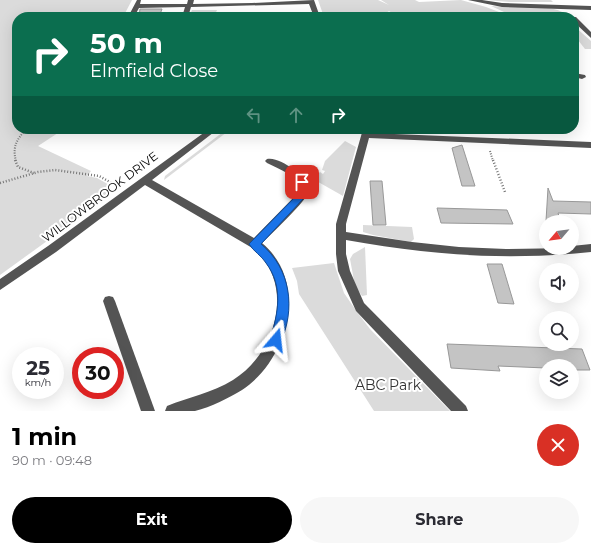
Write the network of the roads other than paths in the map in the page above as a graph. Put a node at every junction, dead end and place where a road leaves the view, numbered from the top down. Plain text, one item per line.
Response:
1 (140, 0) edge
2 (471, 0) edge
3 (556, 0) edge
4 (312, 1) edge
5 (190, 3) edge
6 (136, 6) junction
7 (564, 8) junction
8 (591, 8) edge
9 (133, 12) edge
10 (315, 12) edge
11 (567, 12) edge
12 (579, 25) edge
13 (591, 36) edge
14 (207, 134) edge
15 (366, 134) edge
16 (393, 134) edge
17 (591, 145) edge
18 (270, 161) dead end
19 (145, 180) junction
20 (341, 235) junction
21 (254, 244) junction
22 (591, 248) edge
23 (0, 285) edge
24 (109, 301) dead end
25 (148, 411) edge
26 (172, 411) edge
27 (461, 411) edge

1 - 6 street
2 - 7 street
3 - 7 street
4 - 5 street
4 - 10 street
5 - 6 street
6 - 9 street
7 - 8 street
7 - 11 street
12 - 13 street
14 - 19 street, WILLOWBROOK DRIVE
15 - 20 street
16 - 17 street
18 - 21 street
19 - 21 street
19 - 23 street, WILLOWBROOK DRIVE
20 - 22 street
20 - 27 street
21 - 26 street
24 - 25 street

